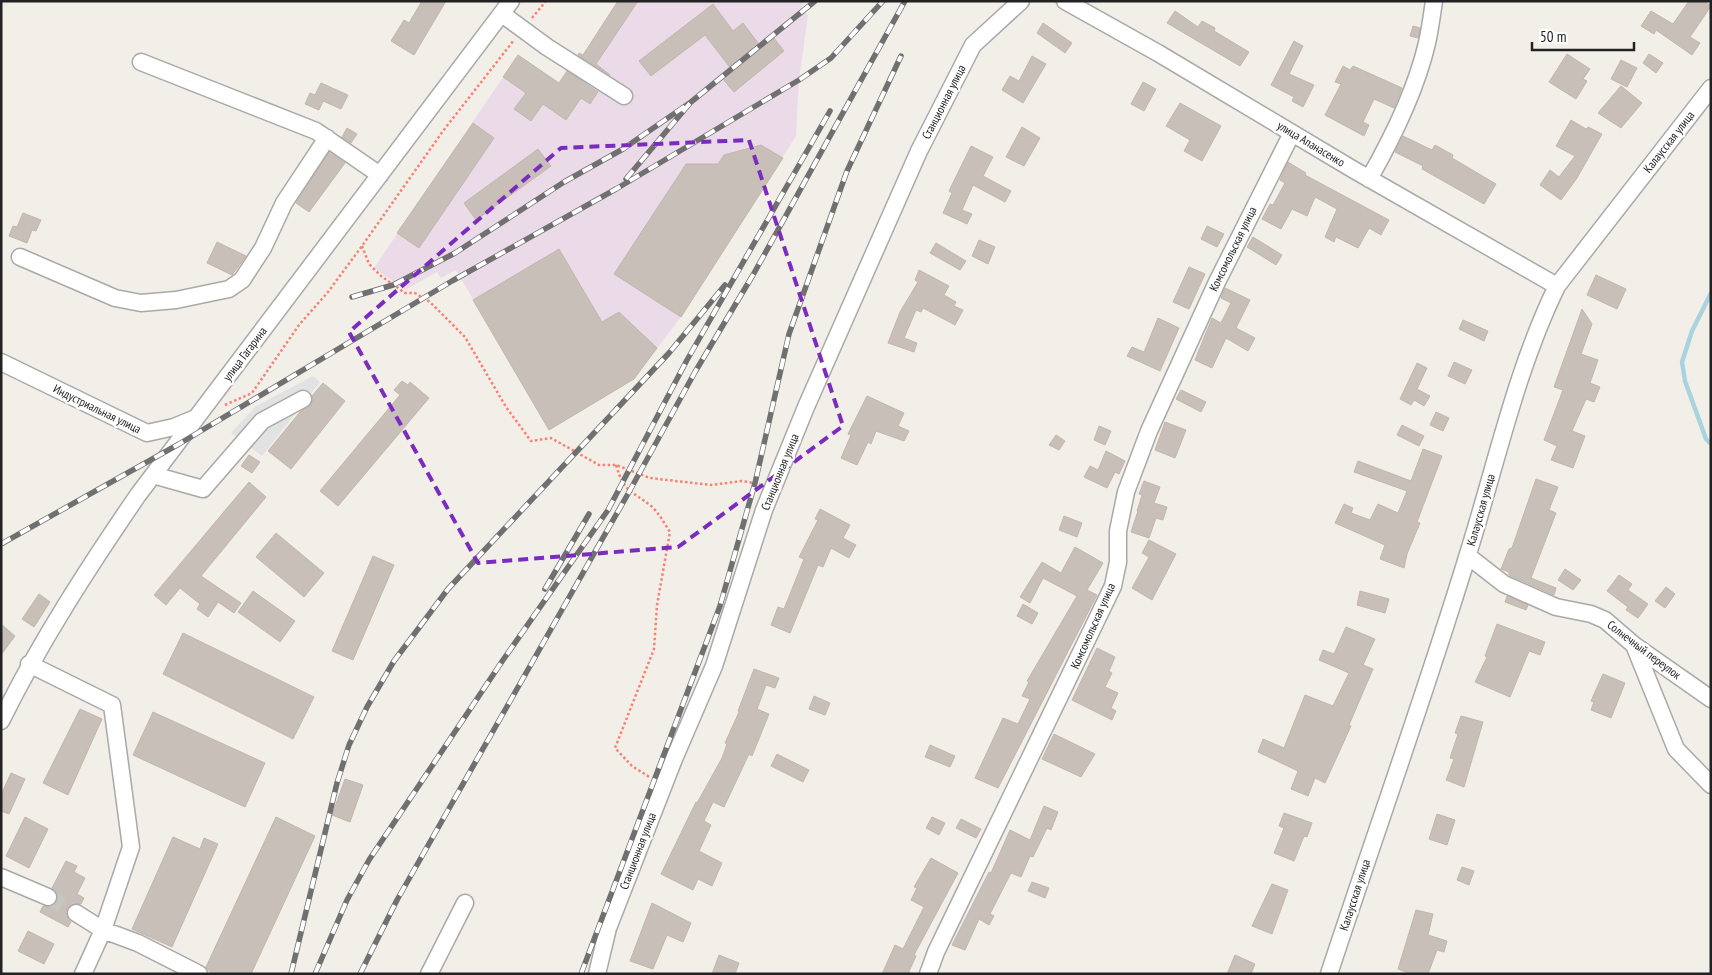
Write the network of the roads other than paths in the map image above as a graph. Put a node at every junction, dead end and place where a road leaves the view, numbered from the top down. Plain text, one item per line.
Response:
1 (1021, 1) edge
2 (1065, 1) edge
3 (1434, 1) edge
4 (506, 7) edge
5 (141, 62) dead end
6 (1711, 88) edge
7 (624, 96) dead end
8 (1292, 133) junction
9 (327, 138) junction
10 (380, 175) junction
11 (1369, 179) junction
12 (20, 256) dead end
13 (1557, 286) junction
14 (1, 362) edge
15 (303, 399) dead end
16 (196, 418) junction
17 (153, 475) junction
18 (1468, 556) junction
19 (1634, 645) junction
20 (29, 664) junction
21 (1711, 699) edge
22 (1, 721) edge
23 (1711, 784) edge
24 (1, 877) edge
25 (48, 897) tunnel mouth
26 (465, 903) dead end
27 (76, 913) tunnel mouth
28 (103, 930) junction
29 (603, 972) edge
30 (83, 974) edge
31 (199, 974) edge
32 (429, 974) edge
33 (928, 974) edge
34 (1329, 974) edge

1 - 29 street, Станционная улица
2 - 8 street, улица Апанасенко
3 - 11 street
4 - 7 street
4 - 10 street, улица Гагарина
5 - 9 street
6 - 13 street, Калаусская улица
8 - 11 street, улица Апанасенко
8 - 33 street, Комсомольская улица
9 - 10 street
9 - 12 street
10 - 16 street, улица Гагарина
11 - 13 street, улица Апанасенко
13 - 18 street, Калаусская улица
14 - 16 street, Индустриальная улица
15 - 17 street
16 - 17 street, улица Гагарина
17 - 20 street, улица Гагарина
18 - 19 street, Солнечный переулок
18 - 34 street, Калаусская улица
19 - 21 street, Солнечный переулок
19 - 23 street
20 - 22 street, улица Гагарина
20 - 28 street
24 - 25 street
26 - 32 street
27 - 28 street
28 - 30 street
28 - 31 street

